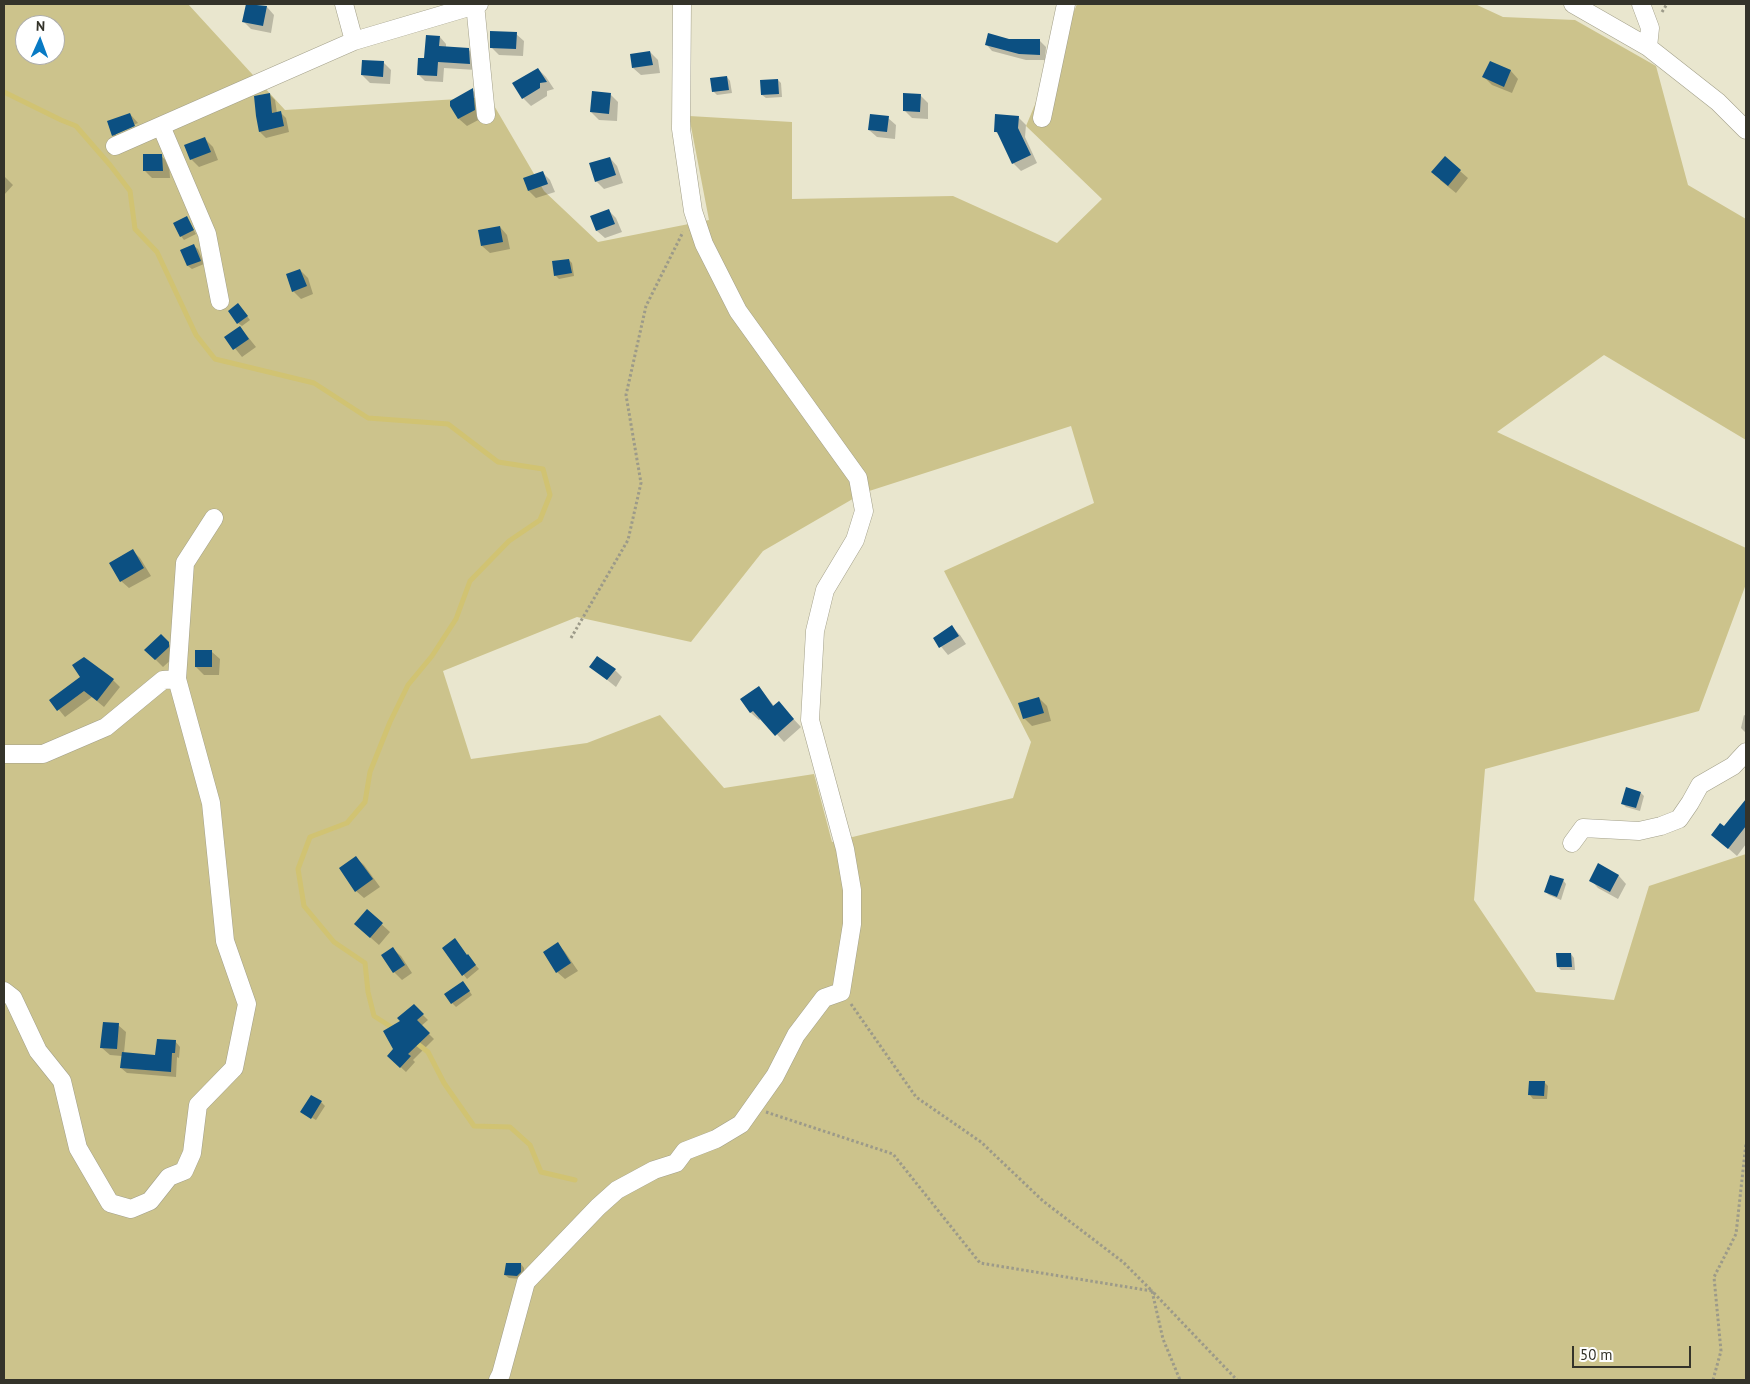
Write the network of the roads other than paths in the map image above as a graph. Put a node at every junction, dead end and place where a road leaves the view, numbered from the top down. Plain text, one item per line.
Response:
1 (344, 4) edge
2 (476, 4) edge
3 (682, 4) edge
4 (1066, 4) edge
5 (1573, 4) edge
6 (1641, 4) edge
7 (354, 41) junction
8 (1648, 47) junction
9 (486, 115) dead end
10 (1042, 118) dead end
11 (160, 126) junction
12 (1746, 130) edge
13 (115, 146) dead end
14 (220, 301) dead end
15 (214, 518) dead end
16 (177, 679) junction
17 (1746, 752) edge
18 (4, 754) edge
19 (1572, 843) dead end
20 (4, 991) edge
21 (498, 1380) edge

1 - 7 street
2 - 7 street
2 - 9 street
3 - 21 street
4 - 10 street
5 - 8 street
6 - 8 street
7 - 11 street
8 - 12 street
11 - 13 street
11 - 14 street
15 - 16 street
16 - 18 street
16 - 20 street
17 - 19 street

